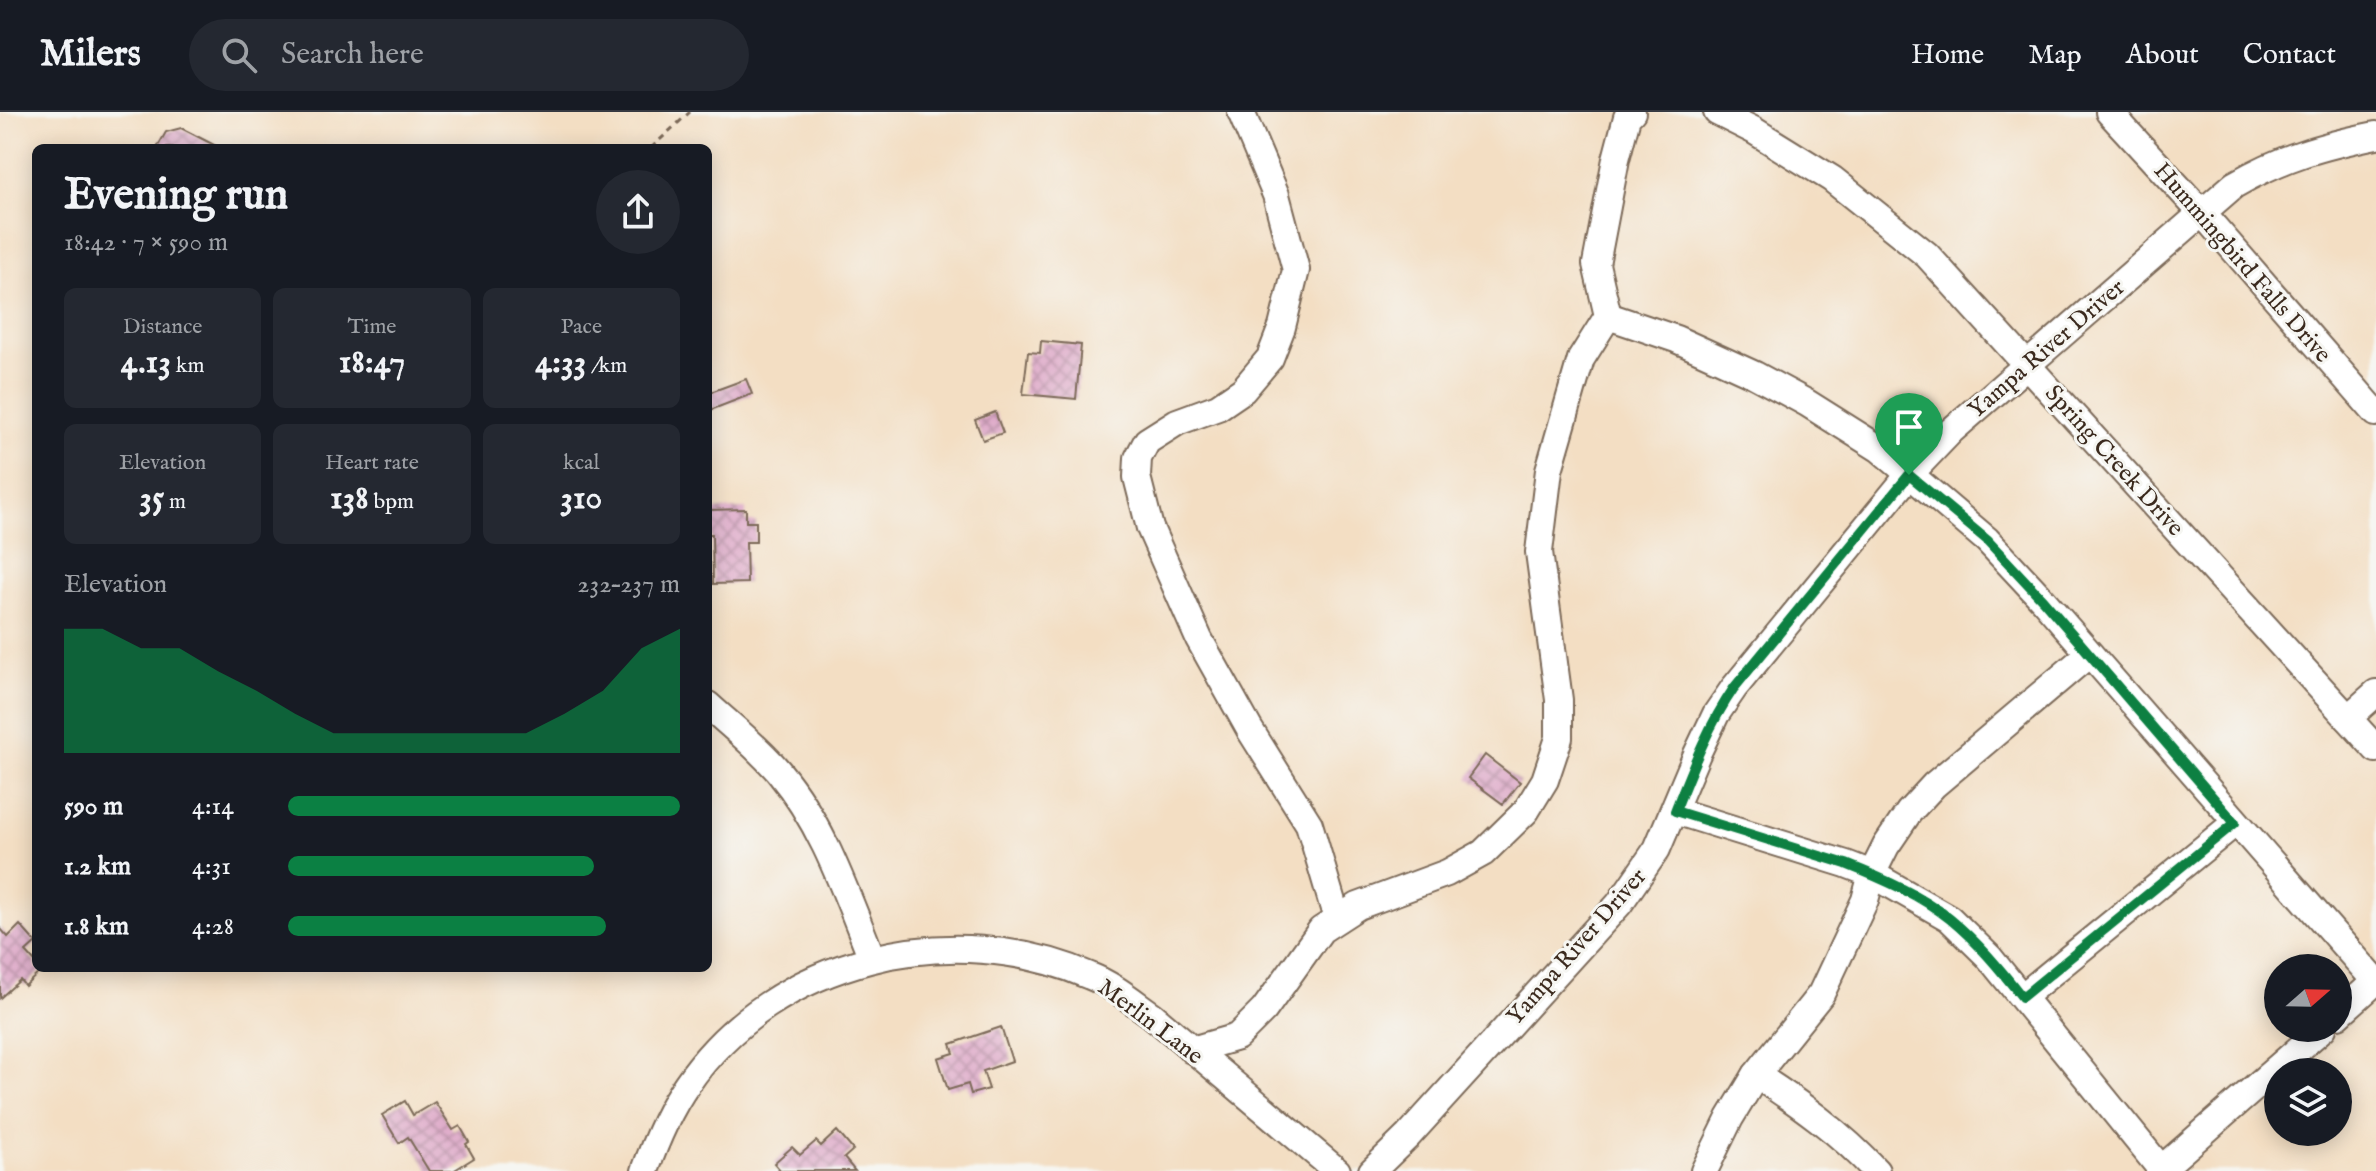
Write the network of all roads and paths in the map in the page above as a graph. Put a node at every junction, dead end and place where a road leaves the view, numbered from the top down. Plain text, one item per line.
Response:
1 (690, 112) edge
2 (1241, 112) edge
3 (1632, 112) edge
4 (1717, 112) edge
5 (2109, 112) edge
6 (2376, 135) edge
7 (655, 144) edge
8 (2202, 213) junction
9 (1608, 316) junction
10 (2028, 363) junction
11 (2376, 413) edge
12 (1909, 475) junction
13 (2089, 654) junction
14 (2376, 693) edge
15 (712, 709) edge
16 (2348, 718) junction
17 (2376, 749) edge
18 (1675, 811) junction
19 (2235, 823) junction
20 (1872, 874) junction
21 (1337, 919) junction
22 (872, 958) junction
23 (2376, 982) edge
24 (2022, 997) junction
25 (2352, 1003) edge
26 (2307, 1042) edge
27 (1192, 1050) junction
28 (1756, 1075) junction
29 (2160, 1170) edge
30 (645, 1171) edge
31 (1337, 1171) edge
32 (1372, 1171) edge
33 (1704, 1171) edge
34 (1876, 1171) edge

1 - 7 path
2 - 21 street
3 - 9 street
4 - 10 street, Spring Creek Drive
5 - 8 street, Hummingbird Falls Drive
6 - 8 street, Yampa River Driver
8 - 10 street, Yampa River Driver
8 - 11 street, Hummingbird Falls Drive
9 - 12 street
9 - 21 street
10 - 12 street, Yampa River Driver
10 - 16 street, Spring Creek Drive
12 - 13 street
12 - 18 street, Yampa River Driver
13 - 19 street
13 - 20 street
14 - 16 street
15 - 22 street
16 - 17 street, Spring Creek Drive
18 - 20 street
18 - 32 street, Yampa River Driver
19 - 23 street
19 - 24 street
20 - 24 street
20 - 28 street
21 - 27 street
22 - 27 street, Merlin Lane
22 - 30 street, Merlin Lane
23 - 25 street
24 - 29 street
26 - 29 street
27 - 31 street, Merlin Lane
28 - 33 street
28 - 34 street

